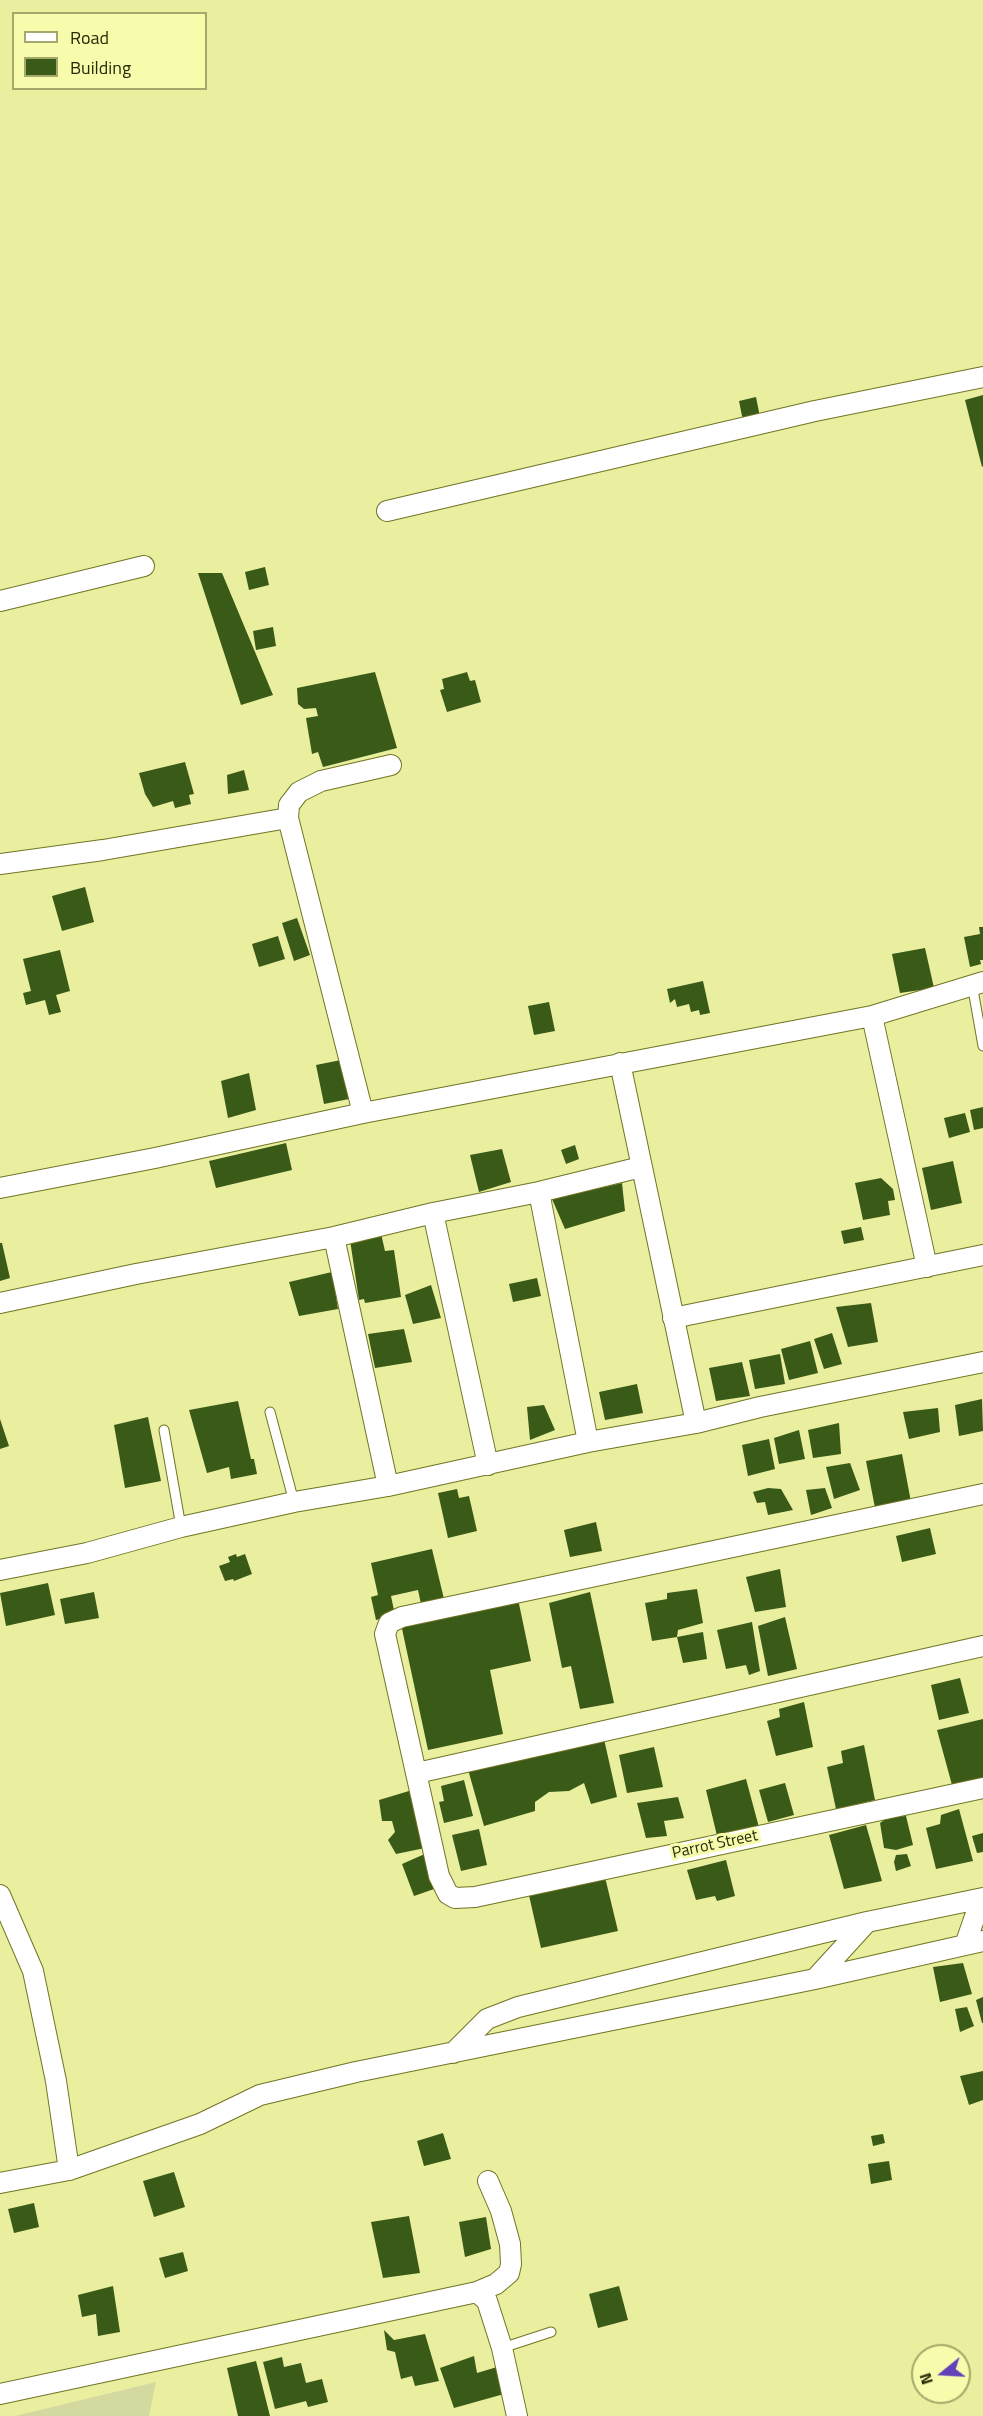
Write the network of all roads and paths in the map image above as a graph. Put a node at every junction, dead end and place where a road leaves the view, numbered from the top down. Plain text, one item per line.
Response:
1 (983, 377) edge
2 (387, 511) dead end
3 (144, 566) dead end
4 (0, 601) edge
5 (391, 765) dead end
6 (288, 818) junction
7 (0, 864) edge
8 (978, 983) edge
9 (872, 1016) junction
10 (983, 1046) edge
11 (620, 1063) junction
12 (363, 1113) junction
13 (641, 1167) junction
14 (0, 1188) edge
15 (539, 1192) junction
16 (433, 1213) junction
17 (334, 1238) junction
18 (983, 1255) edge
19 (927, 1267) junction
20 (0, 1303) edge
21 (673, 1318) junction
22 (983, 1362) edge
23 (270, 1412) dead end
24 (696, 1423) junction
25 (164, 1430) dead end
26 (588, 1442) junction
27 (488, 1465) junction
28 (388, 1486) junction
29 (983, 1494) edge
30 (294, 1502) junction
31 (181, 1527) junction
32 (0, 1570) edge
33 (983, 1646) edge
34 (417, 1773) junction
35 (983, 1788) edge
36 (0, 1895) edge
37 (982, 1898) edge
38 (867, 1922) junction
39 (974, 1943) edge
40 (815, 1979) junction
41 (482, 2025) junction
42 (509, 2042) junction
43 (453, 2053) junction
44 (69, 2170) junction
45 (488, 2181) dead end
46 (0, 2183) edge
47 (477, 2292) junction
48 (550, 2332) dead end
49 (502, 2348) junction
50 (0, 2394) edge
51 (517, 2416) edge

1 - 2 street
3 - 4 street
5 - 6 street
6 - 7 street
6 - 12 street
8 - 9 street
8 - 10 lane
9 - 11 street
9 - 19 street
11 - 12 street
11 - 13 street
12 - 14 street
13 - 15 street
13 - 21 street
15 - 16 street
15 - 26 street
16 - 17 street
16 - 27 street
17 - 20 street
17 - 28 street
18 - 19 street
19 - 21 street
21 - 24 street
22 - 24 street
23 - 30 lane
24 - 26 street
25 - 31 lane
26 - 27 street
27 - 28 street
28 - 30 street
29 - 34 street
30 - 31 street
31 - 32 street
33 - 34 street
34 - 35 street, Parrot Street
36 - 44 street
37 - 38 street
37 - 39 street
38 - 40 street
38 - 41 street
39 - 40 street
40 - 42 street
41 - 42 street
41 - 43 street
42 - 43 street
43 - 44 street
44 - 46 street
45 - 47 street
47 - 49 street
47 - 50 street
48 - 49 lane
49 - 51 street

